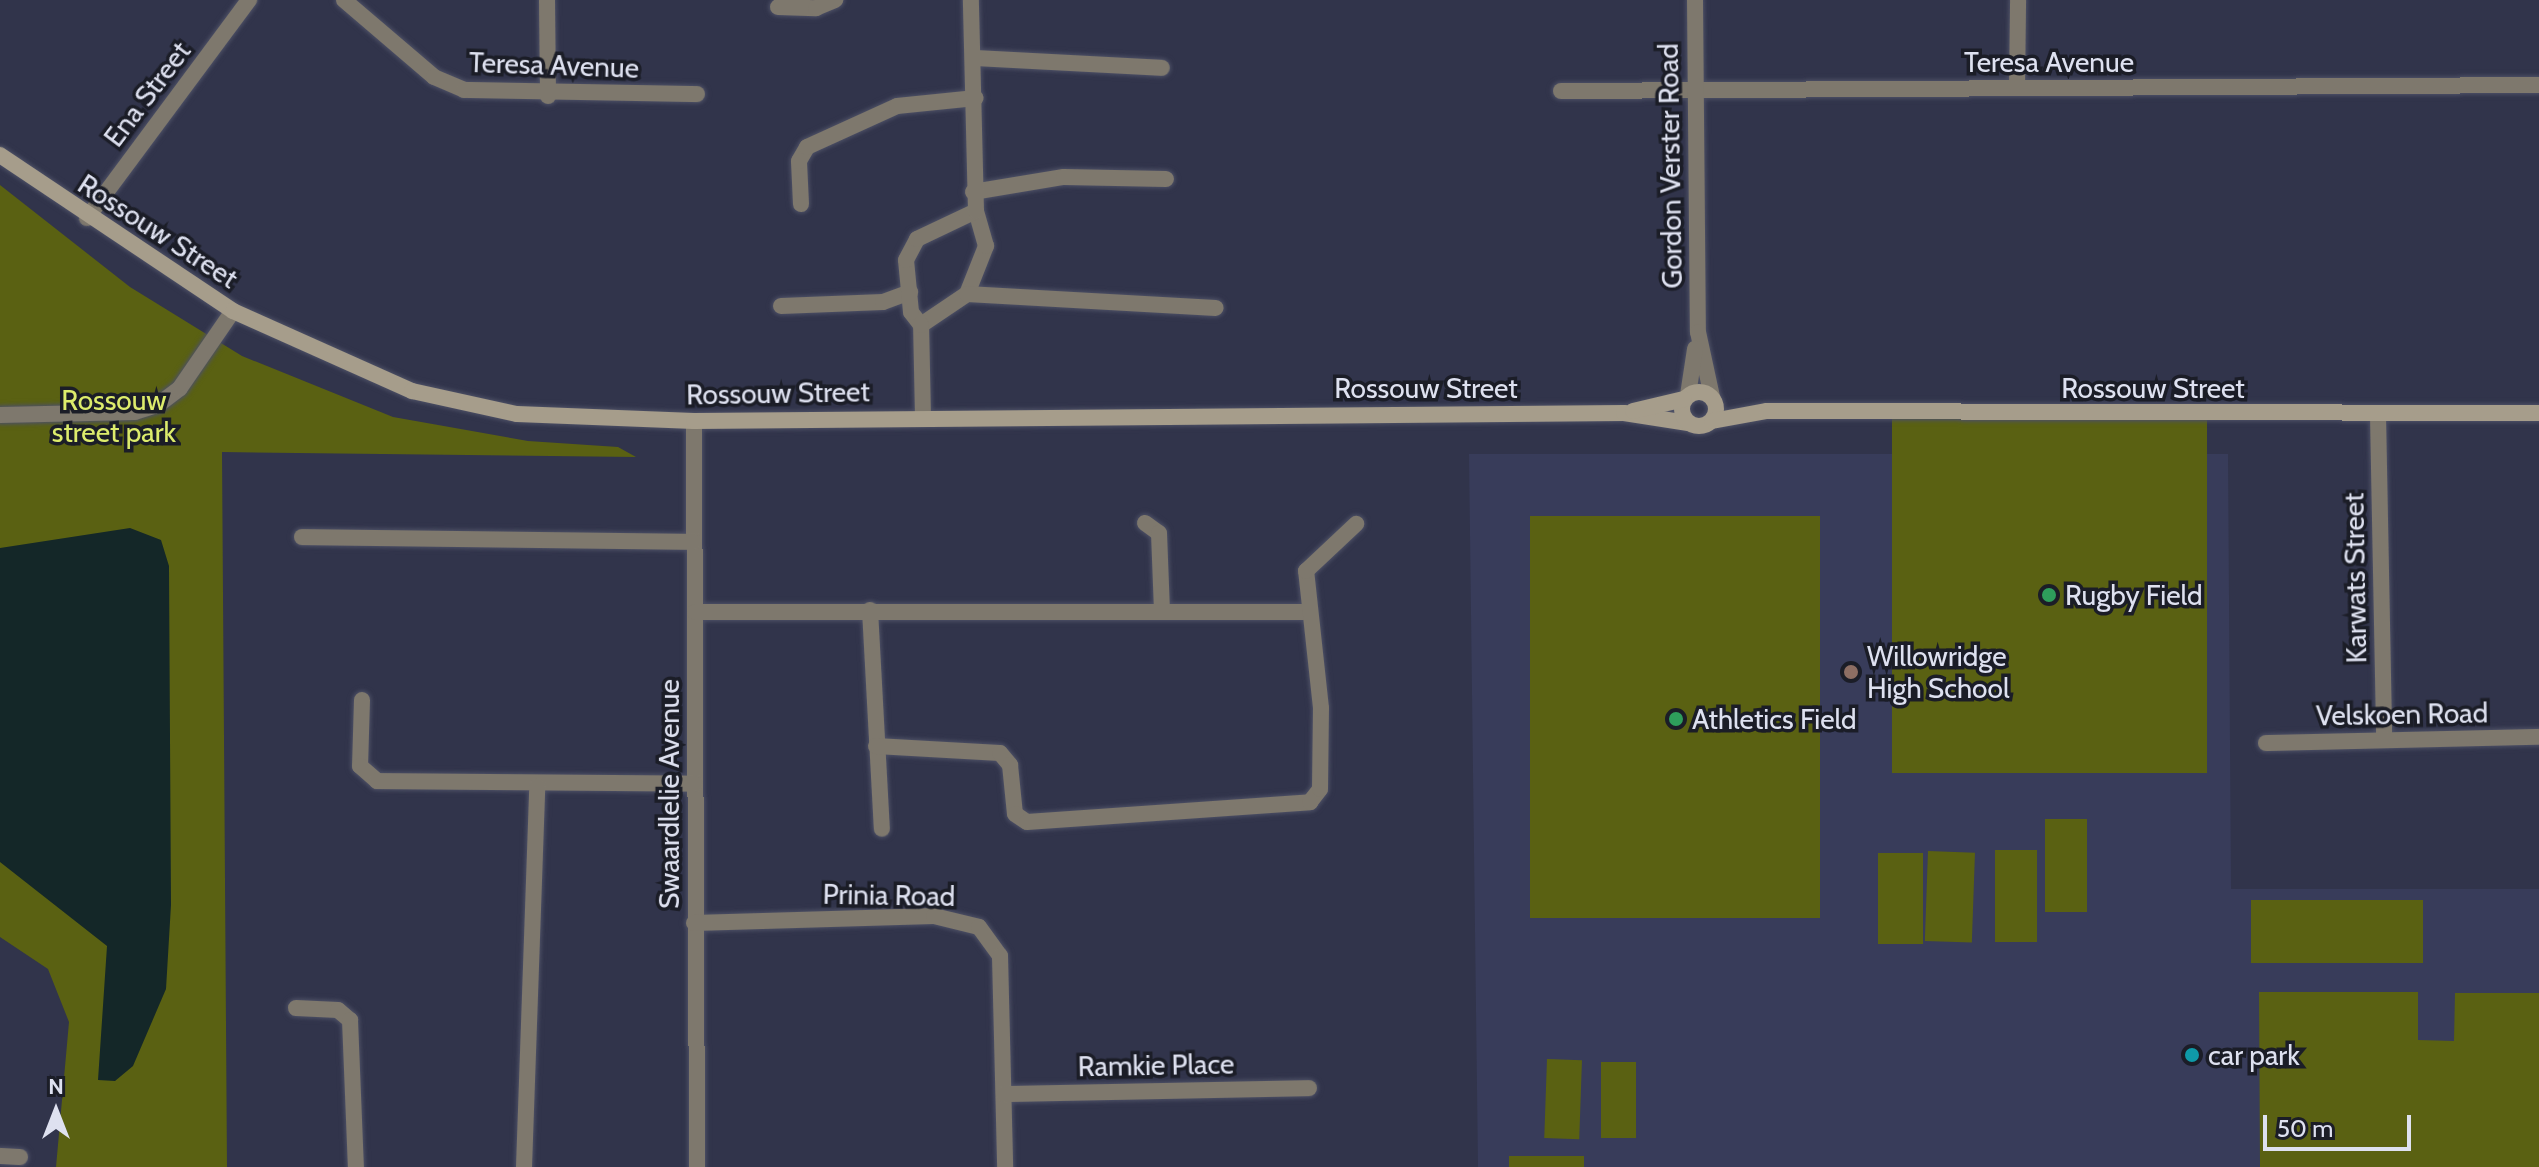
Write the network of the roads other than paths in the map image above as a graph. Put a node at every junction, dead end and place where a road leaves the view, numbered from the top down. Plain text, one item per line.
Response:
1 (249, 0) edge
2 (344, 0) edge
3 (547, 0) edge
4 (835, 0) edge
5 (971, 0) edge
6 (1695, 0) edge
7 (2018, 0) edge
8 (778, 7) dead end
9 (974, 58) junction
10 (1162, 68) dead end
11 (2539, 85) edge
12 (2017, 88) junction
13 (1561, 91) dead end
14 (697, 94) dead end
15 (1694, 95) junction
16 (548, 96) junction
17 (976, 98) junction
18 (0, 155) edge
19 (1166, 179) dead end
20 (973, 192) junction
21 (801, 204) dead end
22 (976, 211) junction
23 (87, 218) junction
24 (910, 292) junction
25 (967, 294) junction
26 (781, 306) dead end
27 (1216, 308) dead end
28 (233, 311) junction
29 (921, 325) junction
30 (1698, 332) junction
31 (1686, 397) junction
32 (1713, 399) junction
33 (1767, 411) junction
34 (1624, 413) junction
35 (2539, 413) edge
36 (0, 415) edge
37 (2378, 415) junction
38 (923, 417) junction
39 (694, 421) junction
40 (1712, 421) junction
41 (1688, 423) junction
42 (1145, 523) dead end
43 (1356, 524) dead end
44 (302, 537) dead end
45 (694, 542) junction
46 (870, 610) junction
47 (1162, 610) junction
48 (695, 612) junction
49 (1305, 612) junction
50 (362, 700) dead end
51 (2539, 737) edge
52 (2384, 740) junction
53 (2266, 743) dead end
54 (876, 746) junction
55 (695, 784) junction
56 (537, 786) junction
57 (882, 829) dead end
58 (694, 923) junction
59 (296, 1008) dead end
60 (1309, 1088) dead end
61 (1004, 1094) junction
62 (0, 1156) edge
63 (20, 1157) dead end
64 (356, 1167) edge
65 (524, 1167) edge
66 (697, 1167) edge
67 (1005, 1167) edge

1 - 23 street, Ena Street
2 - 16 street, Teresa Avenue
3 - 16 street
4 - 8 street
5 - 9 street
6 - 15 street, Gordon Verster Road
7 - 12 street
9 - 10 street
9 - 17 street
11 - 12 street, Teresa Avenue
12 - 15 street, Teresa Avenue
13 - 15 street, Teresa Avenue
14 - 16 street, Teresa Avenue
15 - 30 street, Gordon Verster Road
17 - 20 street
17 - 21 street
18 - 23 main road, Rossouw Street
19 - 20 street
20 - 22 street
22 - 24 street
22 - 25 street
23 - 28 main road, Rossouw Street
24 - 26 street
24 - 29 street
25 - 27 street
25 - 29 street
28 - 36 street
28 - 39 main road, Rossouw Street
29 - 38 street
30 - 31 street, Gordon Verster Road
30 - 32 street, Gordon Verster Road
31 - 32 main road, Rossouw Street
31 - 34 main road, Rossouw Street
31 - 41 main road
32 - 33 main road, Rossouw Street
32 - 40 main road
33 - 37 main road, Rossouw Street
33 - 40 main road, Rossouw Street
34 - 38 main road, Rossouw Street
34 - 41 main road, Rossouw Street
35 - 37 main road, Rossouw Street
37 - 52 street, Karwats Street
38 - 39 main road, Rossouw Street
39 - 45 street, Swaardlelie Avenue
40 - 41 main road, Rossouw Street
42 - 47 street
43 - 49 street
44 - 45 street
45 - 48 street, Swaardlelie Avenue
46 - 47 street
46 - 48 street
46 - 54 street
47 - 49 street
48 - 55 street, Swaardlelie Avenue
49 - 54 street
50 - 56 street
51 - 52 street, Velskoen Road
52 - 53 street, Velskoen Road
54 - 57 street
55 - 56 street
55 - 58 street, Swaardlelie Avenue
56 - 65 street
58 - 61 street, Prinia Road
58 - 66 street, Swaardlelie Avenue
59 - 64 street
60 - 61 street, Ramkie Place
61 - 67 street, Prinia Road
62 - 63 street

